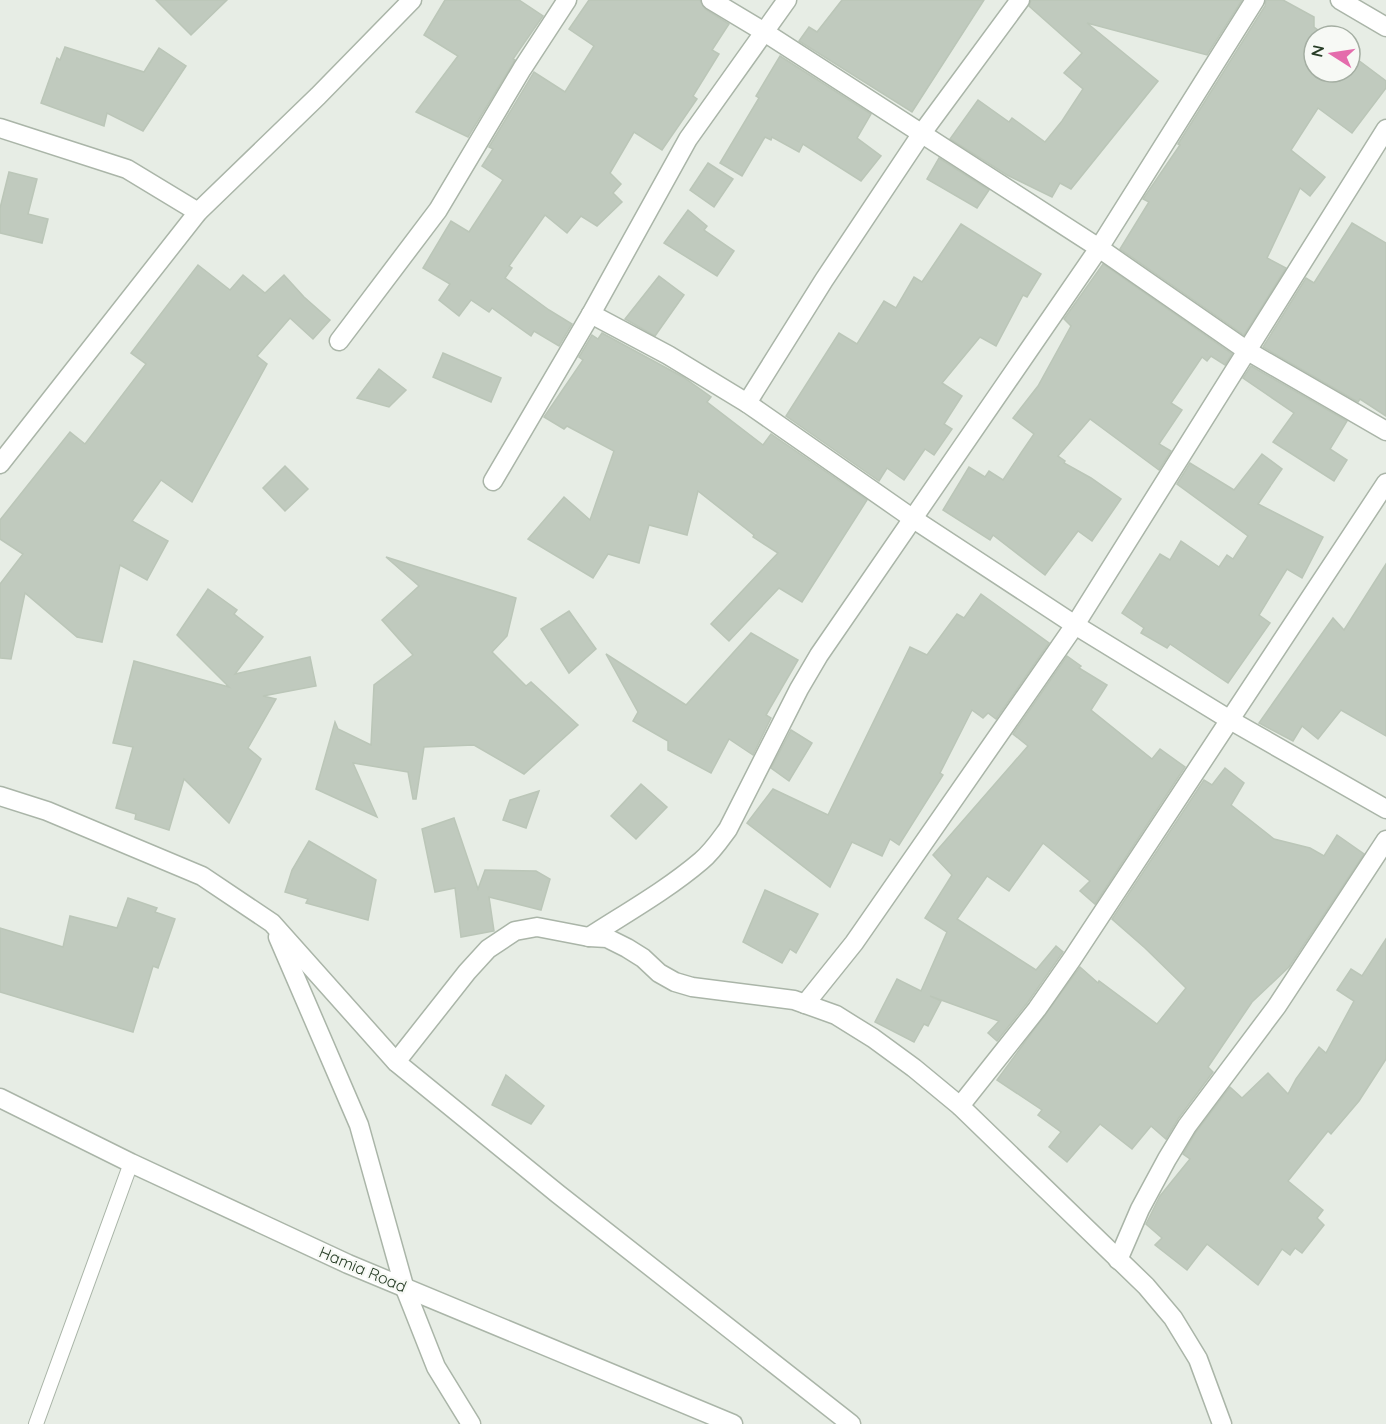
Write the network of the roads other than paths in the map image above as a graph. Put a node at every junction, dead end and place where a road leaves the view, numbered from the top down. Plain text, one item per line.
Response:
1 (412, 0) edge
2 (567, 0) edge
3 (711, 0) edge
4 (787, 0) edge
5 (1020, 0) edge
6 (1255, 0) edge
7 (1340, 0) edge
8 (1386, 27) edge
9 (765, 33) junction
10 (0, 128) edge
11 (1386, 129) edge
12 (922, 133) junction
13 (198, 212) junction
14 (1100, 248) junction
15 (591, 314) junction
16 (339, 341) dead end
17 (1246, 350) junction
18 (747, 403) junction
19 (1386, 430) edge
20 (0, 464) edge
21 (493, 481) dead end
22 (1386, 483) edge
23 (912, 518) junction
24 (1076, 625) junction
25 (1230, 720) junction
26 (0, 796) edge
27 (1386, 809) edge
28 (1386, 840) edge
29 (272, 923) junction
30 (589, 937) junction
31 (806, 1004) junction
32 (396, 1062) junction
33 (0, 1098) edge
34 (960, 1106) junction
35 (131, 1163) junction
36 (1118, 1260) junction
37 (404, 1286) junction
38 (36, 1424) edge
39 (471, 1424) edge
40 (733, 1424) edge
41 (851, 1424) edge
42 (1222, 1424) edge

1 - 13 street
2 - 16 street
3 - 9 street
4 - 9 street
5 - 12 street
6 - 14 street
7 - 8 street
9 - 12 street
9 - 15 street
10 - 13 street
11 - 17 street
12 - 14 street
12 - 18 street
13 - 20 street
14 - 17 street
14 - 23 street
15 - 18 street
15 - 21 street
17 - 19 street
17 - 24 street
18 - 23 street
22 - 25 street
23 - 24 street
23 - 30 street
24 - 25 street
24 - 31 street
25 - 27 street
25 - 34 street
26 - 29 street
28 - 36 street
29 - 32 street
29 - 37 street
30 - 31 street
30 - 32 street
31 - 34 street
32 - 41 street
33 - 35 street, Hamia Road
34 - 36 street
35 - 37 street, Hamia Road
35 - 38 lane
36 - 42 street
37 - 39 street
37 - 40 street, Hamia Road

